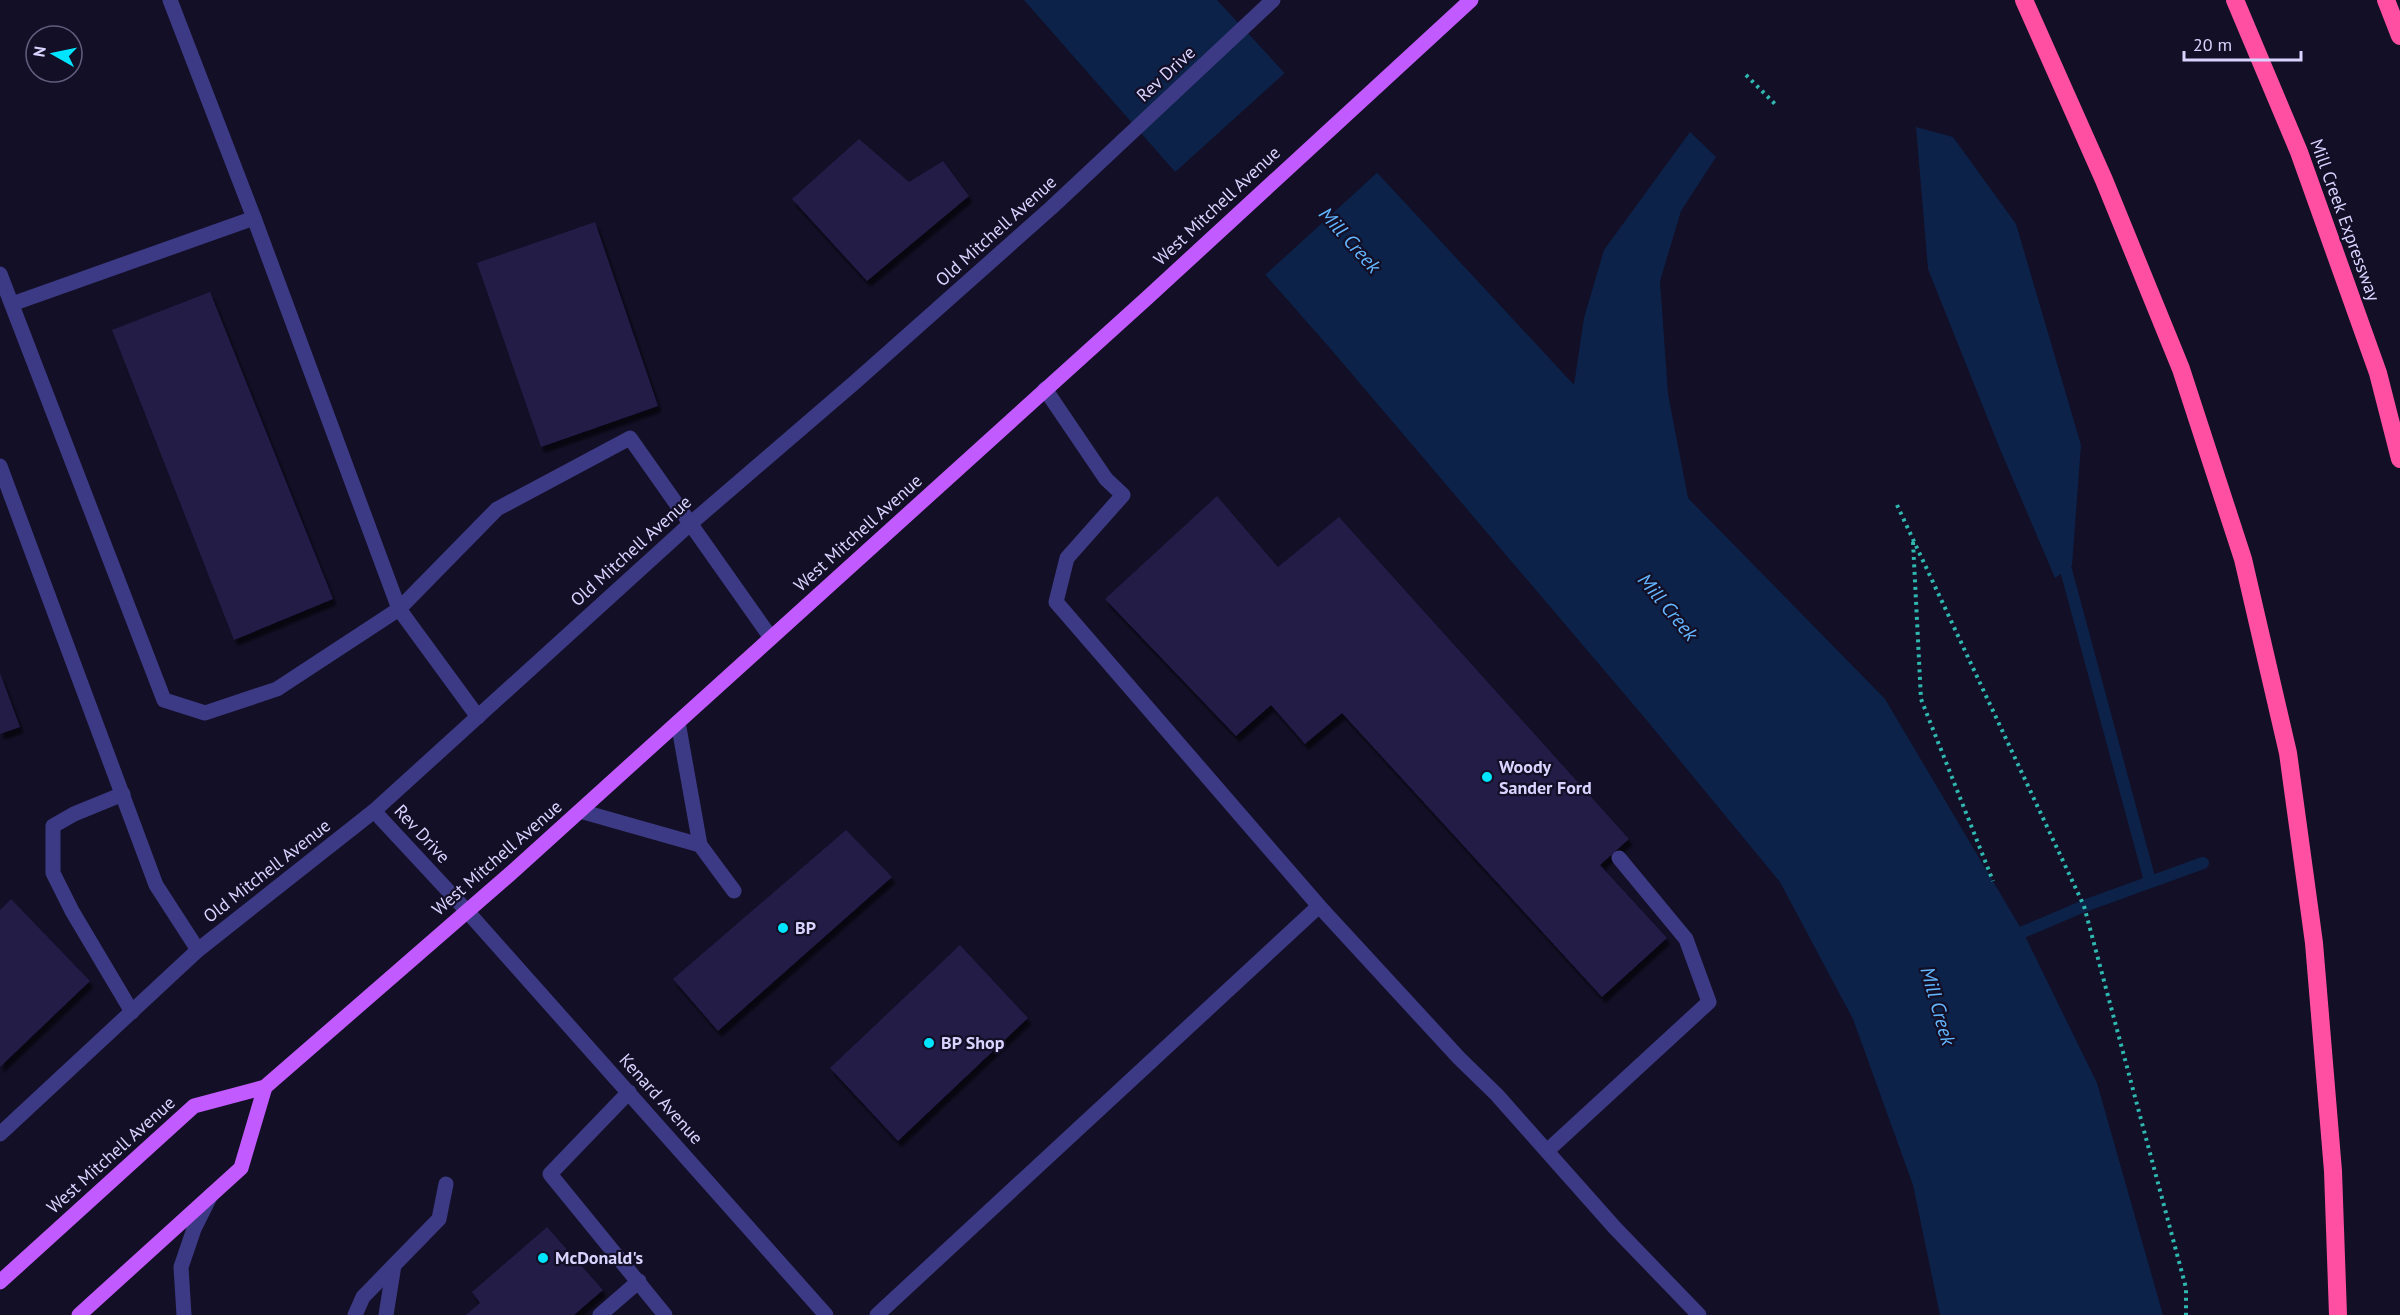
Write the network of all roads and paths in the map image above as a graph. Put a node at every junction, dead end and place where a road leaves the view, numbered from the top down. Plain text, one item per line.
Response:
1 (170, 0) edge
2 (1273, 0) edge
3 (1471, 0) edge
4 (2024, 0) edge
5 (2235, 0) edge
6 (2386, 0) edge
7 (2400, 36) edge
8 (1746, 75) dead end
9 (1775, 104) dead end
10 (1086, 177) joint
11 (254, 218) junction
12 (0, 274) edge
13 (12, 304) junction
14 (1045, 389) junction
15 (2400, 459) edge
16 (0, 466) edge
17 (1897, 505) dead end
18 (690, 524) junction
19 (1912, 539) junction
20 (399, 609) junction
21 (771, 638) junction
22 (478, 717) junction
23 (678, 722) junction
24 (123, 795) junction
25 (374, 811) junction
26 (580, 811) junction
27 (700, 845) junction
28 (1619, 858) dead end
29 (1993, 881) dead end
30 (734, 891) dead end
31 (1319, 906) junction
32 (466, 910) junction
33 (198, 950) junction
34 (132, 1012) junction
35 (265, 1087) junction
36 (629, 1092) junction
37 (0, 1134) edge
38 (1547, 1151) junction
39 (446, 1184) dead end
40 (212, 1194) junction
41 (394, 1265) junction
42 (639, 1281) junction
43 (0, 1282) edge
44 (79, 1315) edge
45 (184, 1315) edge
46 (356, 1315) edge
47 (386, 1315) edge
48 (600, 1315) edge
49 (665, 1315) edge
50 (826, 1315) edge
51 (877, 1315) edge
52 (1699, 1315) edge
53 (2186, 1315) edge
54 (2338, 1315) edge

1 - 11 street
2 - 10 street, Rev Drive
3 - 14 main road, West Mitchell Avenue
4 - 54 highway
5 - 15 highway, Mill Creek Expressway
6 - 7 highway
8 - 9 path
10 - 18 street, Old Mitchell Avenue
11 - 13 street
11 - 20 street
12 - 13 street
13 - 20 street
14 - 21 main road, West Mitchell Avenue
14 - 31 street
16 - 24 street
17 - 19 path
18 - 20 street
18 - 21 street
18 - 22 street, Old Mitchell Avenue
19 - 29 path
19 - 53 path
20 - 22 street
21 - 23 main road, West Mitchell Avenue
22 - 25 street, Old Mitchell Avenue
23 - 26 main road, West Mitchell Avenue
23 - 27 street
24 - 33 street
24 - 34 street
25 - 32 street, Rev Drive
25 - 33 street, Old Mitchell Avenue
26 - 27 street
26 - 32 main road, West Mitchell Avenue
27 - 30 street
28 - 38 street
31 - 38 street
31 - 51 street
32 - 35 main road, West Mitchell Avenue
32 - 36 street, Kenard Avenue
33 - 34 street, Old Mitchell Avenue
34 - 37 street, Old Mitchell Avenue
35 - 40 main road
35 - 43 main road, West Mitchell Avenue
36 - 42 street
36 - 50 street, Kenard Avenue
38 - 52 street
39 - 41 street
40 - 44 main road
40 - 45 street
41 - 46 street
41 - 47 street
42 - 48 street
42 - 49 street

